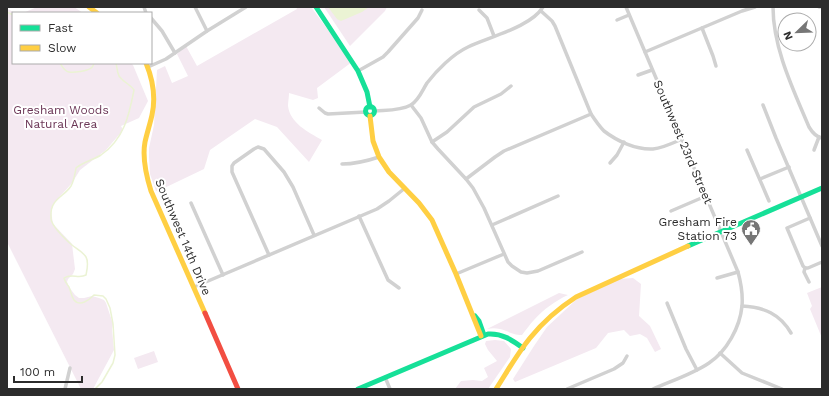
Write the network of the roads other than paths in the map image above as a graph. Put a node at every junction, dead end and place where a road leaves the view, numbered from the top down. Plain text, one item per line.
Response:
1 (195, 7) edge
2 (316, 7) edge
3 (626, 7) edge
4 (755, 7) edge
5 (774, 7) edge
6 (819, 7) edge
7 (822, 7) edge
8 (243, 8) edge
9 (542, 9) edge
10 (422, 10) dead end
11 (479, 10) dead end
12 (629, 15) junction
13 (152, 19) edge
14 (617, 20) dead end
15 (702, 28) junction
16 (207, 31) junction
17 (494, 36) junction
18 (644, 52) junction
19 (175, 53) junction
20 (152, 63) edge
21 (147, 65) edge
22 (716, 66) dead end
23 (652, 70) junction
24 (358, 71) junction
25 (638, 75) dead end
26 (511, 86) dead end
27 (411, 105) junction
28 (763, 105) dead end
29 (319, 108) dead end
30 (369, 111) junction
31 (375, 111) joint
32 (591, 114) junction
33 (820, 138) edge
34 (682, 139) junction
35 (432, 142) junction
36 (624, 142) junction
37 (747, 150) dead end
38 (814, 150) dead end
39 (379, 157) junction
40 (342, 164) dead end
41 (610, 164) dead end
42 (789, 167) junction
43 (466, 179) junction
44 (760, 179) junction
45 (405, 188) junction
46 (822, 188) edge
47 (558, 196) dead end
48 (706, 196) junction
49 (802, 197) junction
50 (769, 202) dead end
51 (191, 203) dead end
52 (671, 211) dead end
53 (359, 216) junction
54 (810, 218) junction
55 (492, 225) junction
56 (721, 232) junction
57 (314, 235) junction
58 (822, 246) edge
59 (582, 252) dead end
60 (504, 254) junction
61 (269, 255) junction
62 (822, 262) edge
63 (805, 268) junction
64 (738, 272) junction
65 (456, 274) junction
66 (223, 275) junction
67 (718, 278) dead end
68 (809, 282) dead end
69 (194, 287) junction
70 (398, 288) dead end
71 (667, 303) dead end
72 (742, 306) junction
73 (792, 333) dead end
74 (483, 335) junction
75 (523, 348) junction
76 (720, 353) junction
77 (627, 356) dead end
78 (70, 368) dead end
79 (697, 370) junction
80 (385, 378) junction
81 (776, 388) edge
82 (65, 389) edge
83 (238, 389) edge
84 (358, 389) edge
85 (390, 389) edge
86 (496, 389) edge
87 (567, 389) edge
88 (653, 389) edge
89 (782, 389) edge

1 - 16 street
2 - 24 street
3 - 12 street, Southwest 23rd Street
4 - 15 street
5 - 33 street
6 - 7 street
8 - 16 street
9 - 17 street
9 - 32 street
10 - 24 street
11 - 17 street
12 - 14 street
12 - 18 street, Southwest 23rd Street
13 - 19 street
15 - 18 street
15 - 22 street
16 - 19 street
17 - 27 street
18 - 23 street, Southwest 23rd Street
19 - 20 street
21 - 69 street, Southwest 14th Drive
23 - 25 street, Southwest 23rd Street
23 - 34 street, Southwest 23rd Street
24 - 30 street
26 - 35 street
27 - 31 street
27 - 35 street
28 - 42 street
29 - 30 street
30 - 31 street
30 - 39 street
32 - 36 street
32 - 43 street
33 - 38 street
34 - 36 street
34 - 48 street, Southwest 23rd Street
35 - 43 street
36 - 41 street
37 - 44 street
39 - 40 street
39 - 45 street
42 - 44 street
42 - 49 street
43 - 55 street
44 - 50 street
45 - 53 street
45 - 65 street
46 - 49 street
47 - 55 street
48 - 52 street
48 - 56 street, Southwest 23rd Street
49 - 54 street
49 - 56 street
51 - 66 street
53 - 57 street
53 - 70 street
54 - 58 street
54 - 63 street
55 - 60 street
56 - 64 street, Southwest 23rd Street
56 - 75 street
57 - 61 street
57 - 61 street
59 - 60 street
60 - 65 street
61 - 66 street
62 - 63 street
63 - 68 street
64 - 67 street
64 - 72 street, Southwest 23rd Street
65 - 74 street
66 - 69 street
69 - 83 street, Southwest 14th Drive
71 - 79 street
72 - 73 street
72 - 76 street, Southwest 23rd Street
74 - 75 street
74 - 80 street
75 - 86 street
76 - 79 street, Southwest 23rd Street
76 - 81 street
77 - 87 street
78 - 82 street
79 - 88 street, Southwest 23rd Street
80 - 84 street
80 - 85 street
81 - 89 street

